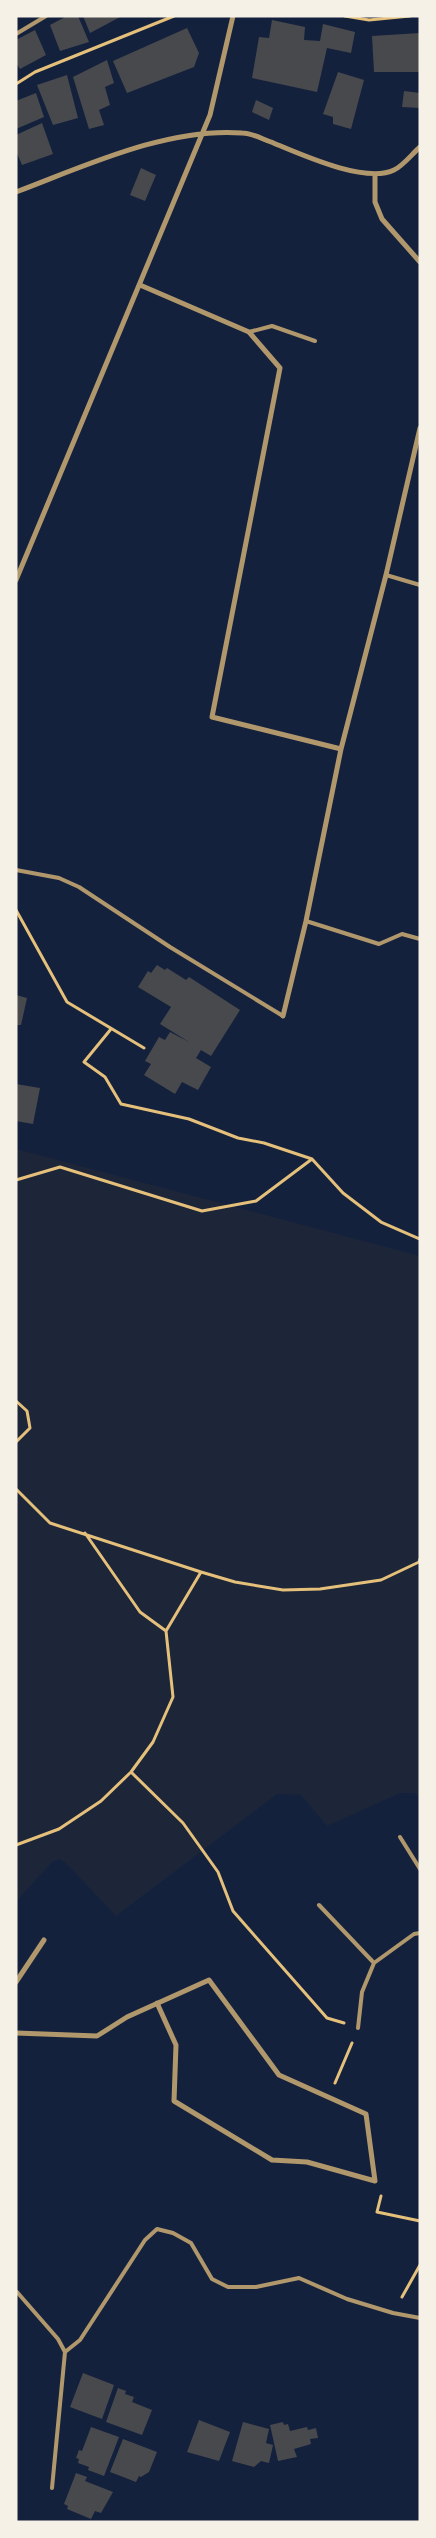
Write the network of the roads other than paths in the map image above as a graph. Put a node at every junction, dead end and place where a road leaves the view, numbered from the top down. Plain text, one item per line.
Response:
1 (46, 16) edge
2 (233, 16) edge
3 (16, 34) edge
4 (202, 135) junction
5 (420, 148) edge
6 (375, 174) junction
7 (16, 192) edge
8 (420, 262) edge
9 (140, 285) junction
10 (249, 332) junction
11 (315, 341) dead end
12 (420, 428) edge
13 (386, 574) junction
14 (16, 580) edge
15 (420, 585) edge
16 (341, 749) junction
17 (16, 870) edge
18 (306, 921) junction
19 (420, 939) edge
20 (283, 1016) joint
21 (400, 1837) dead end
22 (420, 1869) edge
23 (319, 1905) dead end
24 (420, 1933) edge
25 (44, 1940) dead end
26 (374, 1964) junction
27 (16, 1982) edge
28 (158, 2003) junction
29 (358, 2028) road end
30 (16, 2033) edge
31 (17, 2292) edge
32 (420, 2318) edge
33 (65, 2352) junction
34 (52, 2488) dead end

1 - 3 lane
2 - 4 street
4 - 6 street
4 - 7 street
4 - 9 street
5 - 6 street
6 - 8 street
9 - 10 street
9 - 14 street
10 - 11 lane
10 - 16 street
12 - 13 street
13 - 15 lane
13 - 16 street
16 - 18 street
17 - 20 lane
18 - 19 lane
18 - 20 street
21 - 22 lane
23 - 26 lane
24 - 26 lane
25 - 27 street
26 - 29 lane
28 - 28 street
28 - 30 street
31 - 33 lane
32 - 33 lane
33 - 34 lane

